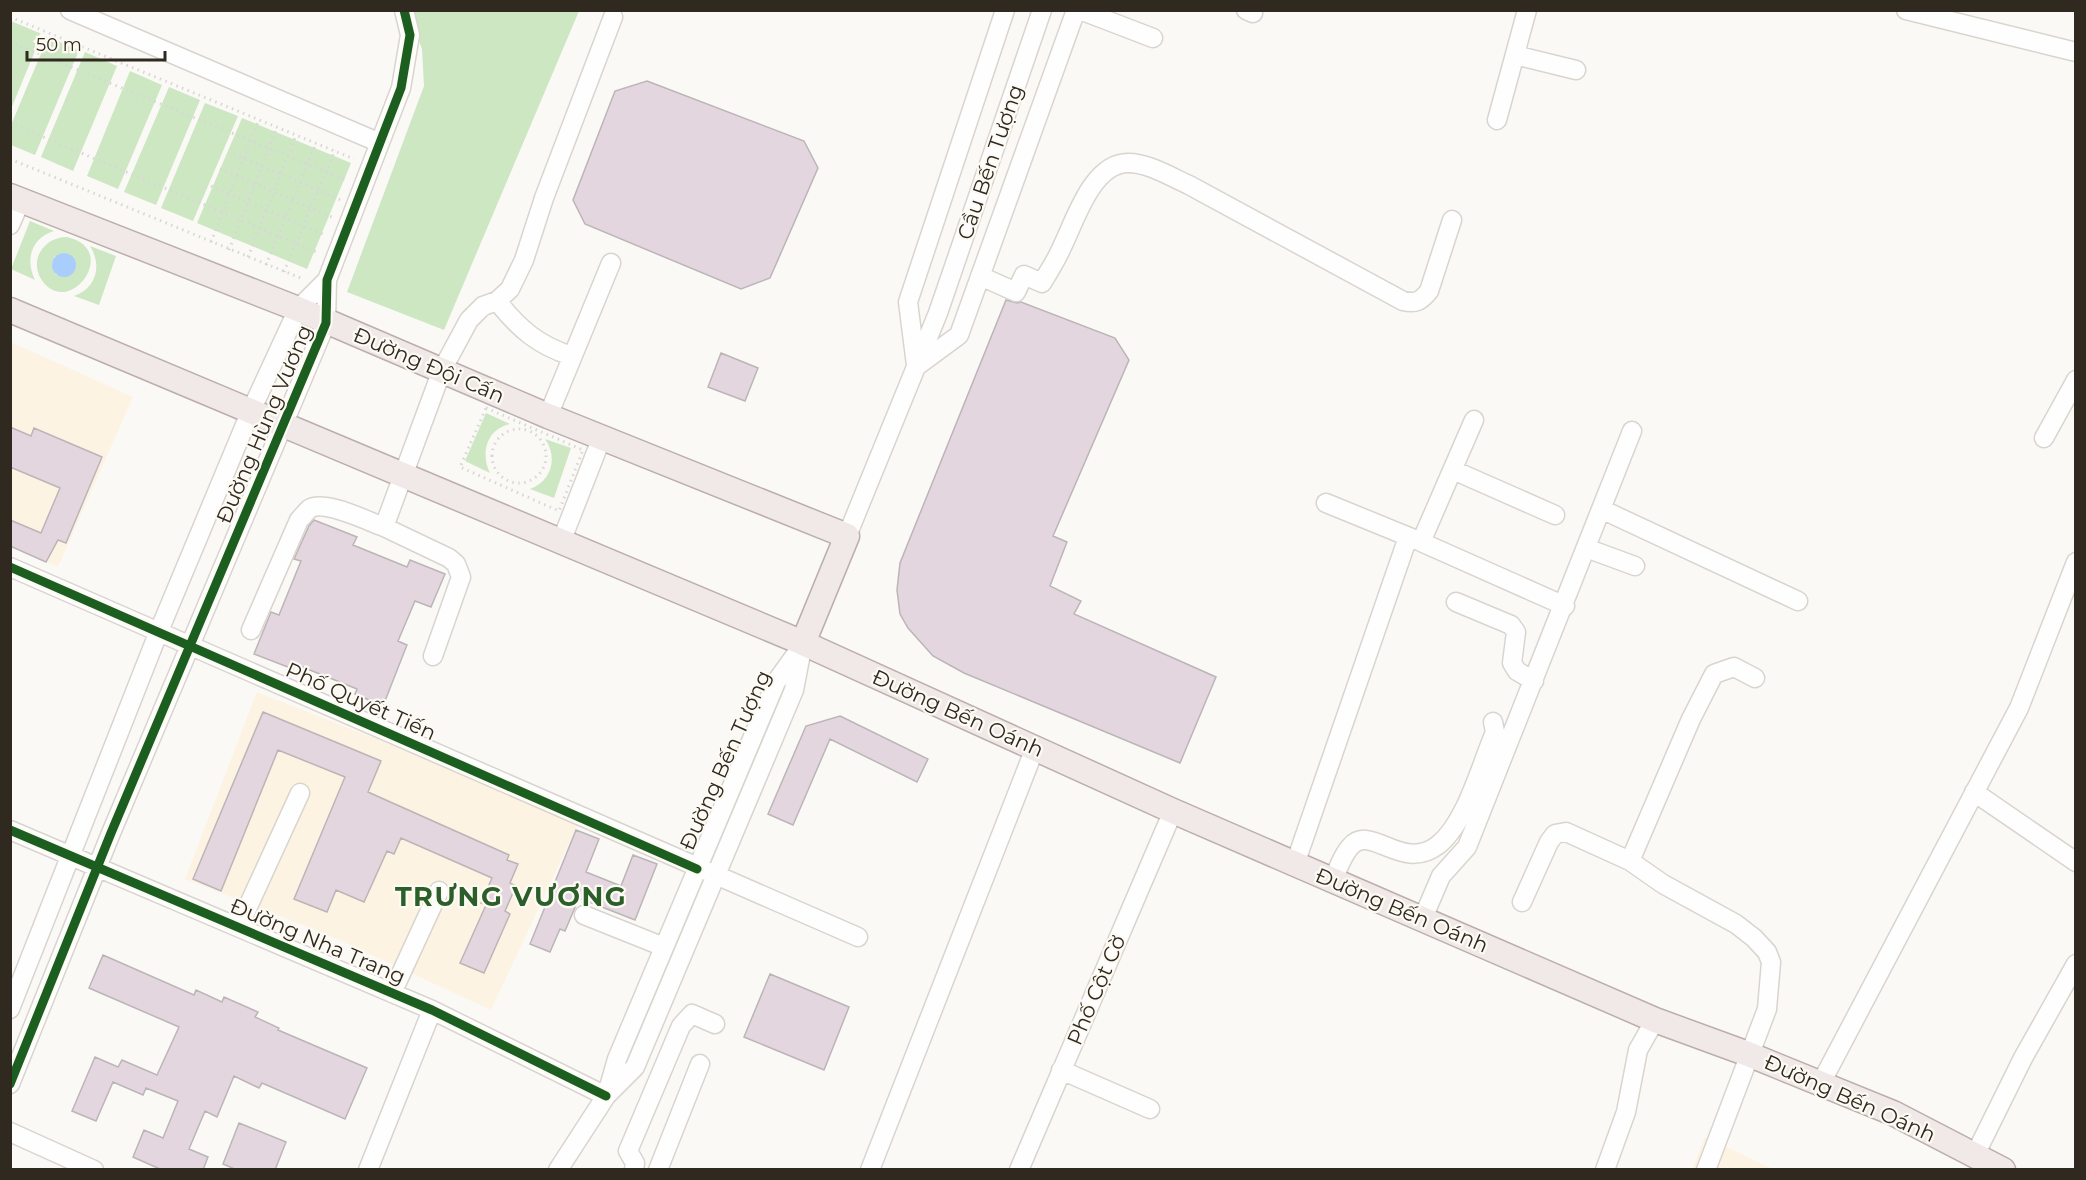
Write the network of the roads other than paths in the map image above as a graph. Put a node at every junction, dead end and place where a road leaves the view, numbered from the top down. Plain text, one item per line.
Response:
1 (70, 10) edge
2 (404, 10) edge
3 (1005, 10) edge
4 (1042, 10) edge
5 (1076, 10) edge
6 (1080, 10) edge
7 (1527, 10) edge
8 (1906, 10) edge
9 (613, 18) dead end
10 (1153, 38) dead end
11 (2076, 52) edge
12 (1515, 55) junction
13 (1576, 69) dead end
14 (1497, 120) dead end
15 (380, 142) junction
16 (16, 198) edge
17 (1452, 220) dead end
18 (10, 225) edge
19 (611, 264) dead end
20 (980, 276) junction
21 (327, 280) junction
22 (497, 302) junction
23 (297, 309) junction
24 (10, 310) edge
25 (938, 313) joint
26 (326, 322) junction
27 (572, 356) junction
28 (916, 367) junction
29 (442, 370) junction
30 (2076, 380) edge
31 (250, 413) junction
32 (548, 416) junction
33 (1474, 420) dead end
34 (285, 425) junction
35 (1632, 431) dead end
36 (602, 437) junction
37 (2044, 438) dead end
38 (1453, 470) junction
39 (403, 475) junction
40 (1326, 503) dead end
41 (1601, 509) junction
42 (1555, 514) dead end
43 (384, 527) junction
44 (847, 536) junction
45 (1415, 539) junction
46 (561, 542) junction
47 (1586, 548) junction
48 (2076, 562) edge
49 (1635, 566) dead end
50 (10, 567) edge
51 (1798, 601) dead end
52 (1456, 602) dead end
53 (1565, 606) junction
54 (251, 630) dead end
55 (159, 632) junction
56 (803, 643) junction
57 (190, 645) junction
58 (433, 656) dead end
59 (1755, 678) dead end
60 (1534, 681) junction
61 (1493, 722) dead end
62 (1035, 748) junction
63 (1974, 792) junction
64 (300, 793) dead end
65 (1173, 811) junction
66 (10, 830) edge
67 (71, 854) junction
68 (1630, 861) junction
69 (2076, 862) edge
70 (1295, 864) junction
71 (100, 866) junction
72 (697, 869) junction
73 (715, 876) junction
74 (1333, 880) junction
75 (439, 891) dead end
76 (1522, 902) dead end
77 (584, 915) dead end
78 (1423, 918) junction
79 (239, 926) junction
80 (858, 937) dead end
81 (664, 947) junction
82 (2076, 964) edge
83 (392, 993) junction
84 (10, 1009) edge
85 (432, 1010) junction
86 (1656, 1020) junction
87 (715, 1024) dead end
88 (1748, 1054) junction
89 (700, 1064) dead end
90 (1061, 1070) junction
91 (10, 1083) edge
92 (1821, 1083) junction
93 (606, 1096) junction
94 (1150, 1109) dead end
95 (10, 1132) edge
96 (1975, 1155) junction
97 (94, 1170) edge
98 (368, 1170) edge
99 (558, 1170) edge
100 (634, 1170) edge
101 (658, 1170) edge
102 (870, 1170) edge
103 (1019, 1170) edge
104 (1605, 1170) edge
105 (1706, 1170) edge
106 (2003, 1170) edge

1 - 15 street
2 - 15 street
3 - 28 street
4 - 25 street, Cầu Bến Tượng
5 - 20 street
6 - 10 street
7 - 12 street
8 - 11 street
9 - 22 street
12 - 13 street
12 - 14 street
15 - 21 street
16 - 18 street
16 - 23 main road, Đường Đội Cấn
17 - 20 street
19 - 27 street
20 - 28 street
21 - 23 street, Đường Hùng Vương
21 - 26 street, Đường Hùng Vương
22 - 27 street
22 - 29 street
23 - 26 main road, Đường Đội Cấn
23 - 31 street, Đường Hùng Vương
24 - 31 main road
25 - 28 street, Đường Bến Tượng
26 - 29 main road, Đường Đội Cấn
26 - 34 street, Đường Hùng Vương
27 - 32 street
28 - 44 street, Đường Bến Tượng
29 - 32 main road, Đường Đội Cấn
29 - 39 street
30 - 37 street
31 - 34 main road
31 - 55 street, Đường Hùng Vương
32 - 36 main road, Đường Đội Cấn
33 - 38 street
34 - 39 main road
34 - 57 street, Đường Hùng Vương
35 - 41 street
36 - 44 main road, Đường Đội Cấn
36 - 46 street
38 - 42 street
38 - 45 street
39 - 43 street
39 - 46 main road
40 - 45 street
41 - 47 street
41 - 51 street
43 - 54 street
43 - 58 street
44 - 56 main road, Đường Bến Tượng
45 - 53 street
45 - 70 street
46 - 56 main road
47 - 49 street
47 - 53 street
48 - 63 street
50 - 55 street, Phố Quyết Tiến
52 - 60 street
53 - 60 street
55 - 57 street, Phố Quyết Tiến
55 - 67 street, Đường Hùng Vương
56 - 62 main road, Đường Bến Oánh
56 - 72 street, Đường Bến Tượng
56 - 73 street, Đường Bến Tượng
57 - 71 street, Đường Hùng Vương
57 - 72 street, Phố Quyết Tiến
59 - 68 street
60 - 78 street
61 - 74 street
62 - 65 main road, Đường Bến Oánh
62 - 102 street
63 - 69 street
63 - 92 street
64 - 79 street
65 - 70 main road, Đường Bến Oánh
65 - 90 street, Phố Cột Cờ
66 - 67 street, Đường Nha Trang
67 - 71 street, Đường Nha Trang
67 - 84 street, Đường Hùng Vương
68 - 76 street
68 - 88 street
70 - 74 main road, Đường Bến Oánh
71 - 79 street, Đường Nha Trang
71 - 91 street, Đường Hùng Vương
72 - 73 street, Phố Quyết Tiến
72 - 81 street, Đường Bến Tượng
73 - 80 street, Phố Quyết Tiến
73 - 93 street, Đường Bến Tượng
74 - 78 main road, Đường Bến Oánh
75 - 83 street
77 - 81 street
78 - 86 main road, Đường Bến Oánh
79 - 83 street, Đường Nha Trang
81 - 93 street, Đường Bến Tượng
82 - 96 street
83 - 85 street, Đường Nha Trang
85 - 93 street, Đường Nha Trang
85 - 98 street
86 - 88 main road, Đường Bến Oánh
86 - 104 street
87 - 100 street
88 - 92 main road, Đường Bến Oánh
88 - 105 street
89 - 101 street
90 - 94 street
90 - 103 street, Phố Cột Cờ
92 - 96 main road, Đường Bến Oánh
93 - 99 street, Đường Bến Tượng
95 - 97 street
96 - 106 main road, Đường Bến Oánh

